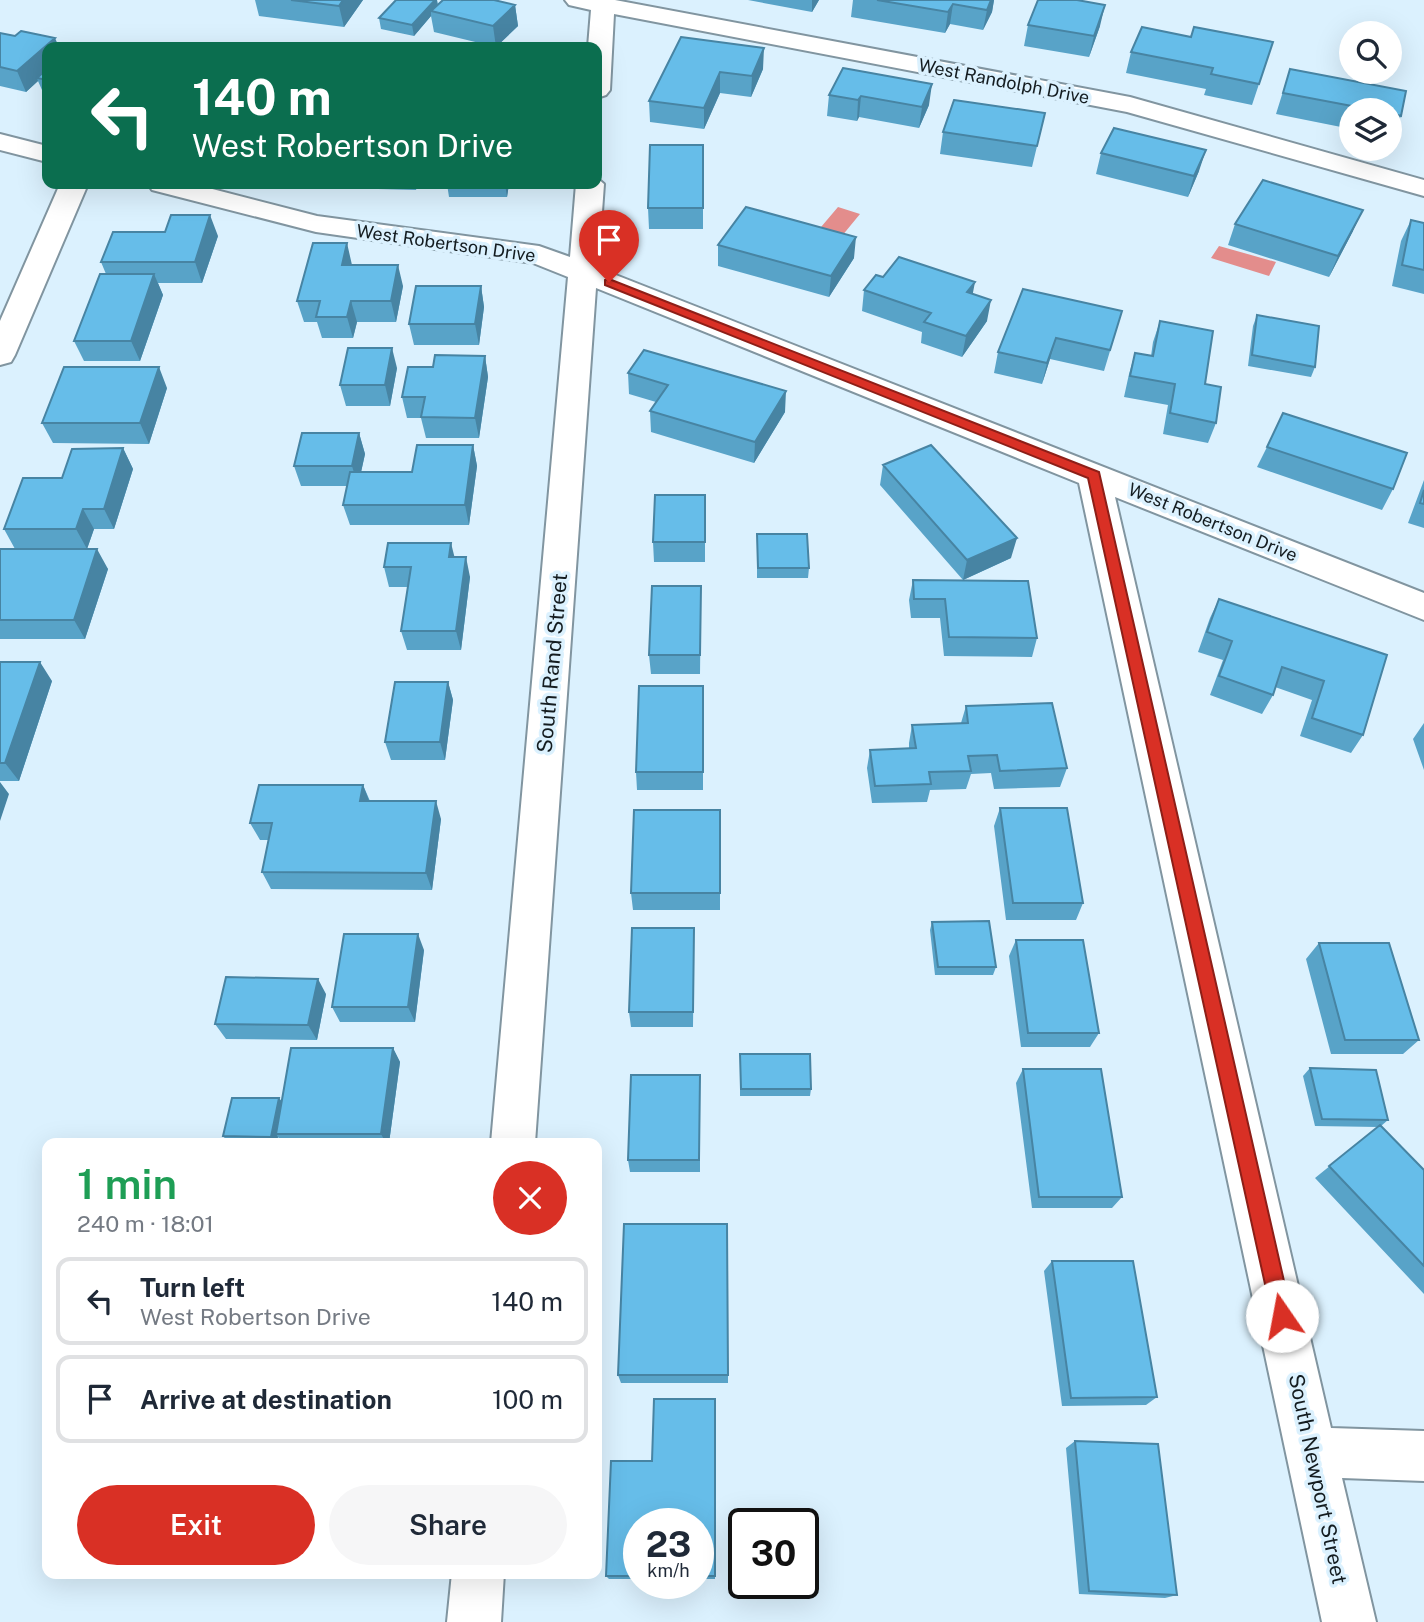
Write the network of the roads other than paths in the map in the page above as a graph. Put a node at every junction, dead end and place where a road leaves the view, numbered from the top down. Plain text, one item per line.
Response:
1 (577, 0) edge
2 (603, 5) junction
3 (600, 42) edge
4 (0, 142) edge
5 (42, 153) edge
6 (1424, 188) edge
7 (72, 189) edge
8 (181, 189) edge
9 (590, 189) edge
10 (583, 272) junction
11 (0, 355) edge
12 (1094, 475) junction
13 (1424, 607) edge
14 (513, 1138) edge
15 (1312, 1452) junction
16 (1424, 1456) edge
17 (478, 1579) edge
18 (474, 1622) edge
19 (1349, 1622) edge

1 - 2 street, West Randolph Drive
2 - 3 street
2 - 6 street, West Randolph Drive
4 - 5 street
7 - 11 street
8 - 10 street, West Robertson Drive
9 - 10 street, South Rand Street
10 - 12 street, West Robertson Drive
10 - 14 street, South Rand Street
12 - 13 street, West Robertson Drive
12 - 15 street, South Newport Street
15 - 16 street
15 - 19 street, South Newport Street
17 - 18 street

